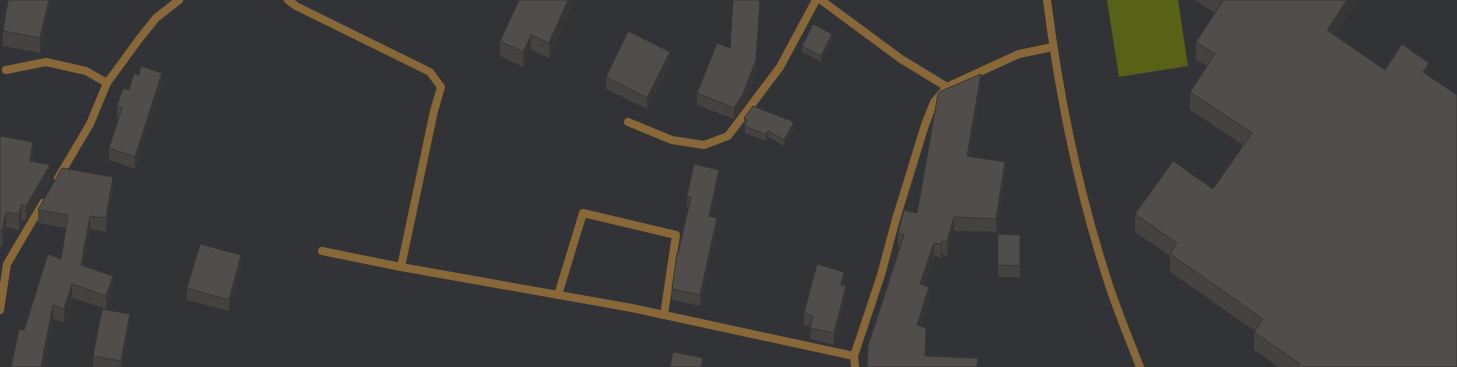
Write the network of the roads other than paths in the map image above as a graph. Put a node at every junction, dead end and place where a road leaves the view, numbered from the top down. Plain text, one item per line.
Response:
1 (179, 0) edge
2 (288, 0) edge
3 (816, 0) edge
4 (821, 0) edge
5 (1047, 0) edge
6 (1053, 47) junction
7 (6, 70) dead end
8 (107, 83) junction
9 (947, 87) junction
10 (628, 122) dead end
11 (54, 185) edge
12 (46, 199) edge
13 (322, 251) dead end
14 (4, 263) edge
15 (402, 267) junction
16 (558, 295) junction
17 (0, 310) edge
18 (664, 315) junction
19 (854, 356) junction
20 (855, 367) edge
21 (1140, 367) edge

1 - 8 street
2 - 15 street
3 - 10 street
4 - 9 street
5 - 6 street
6 - 9 street
6 - 21 street
7 - 8 street
8 - 11 street
9 - 19 street
12 - 14 street
13 - 15 street
14 - 17 street
15 - 16 street
16 - 18 street
16 - 18 street
18 - 19 street
19 - 20 street

